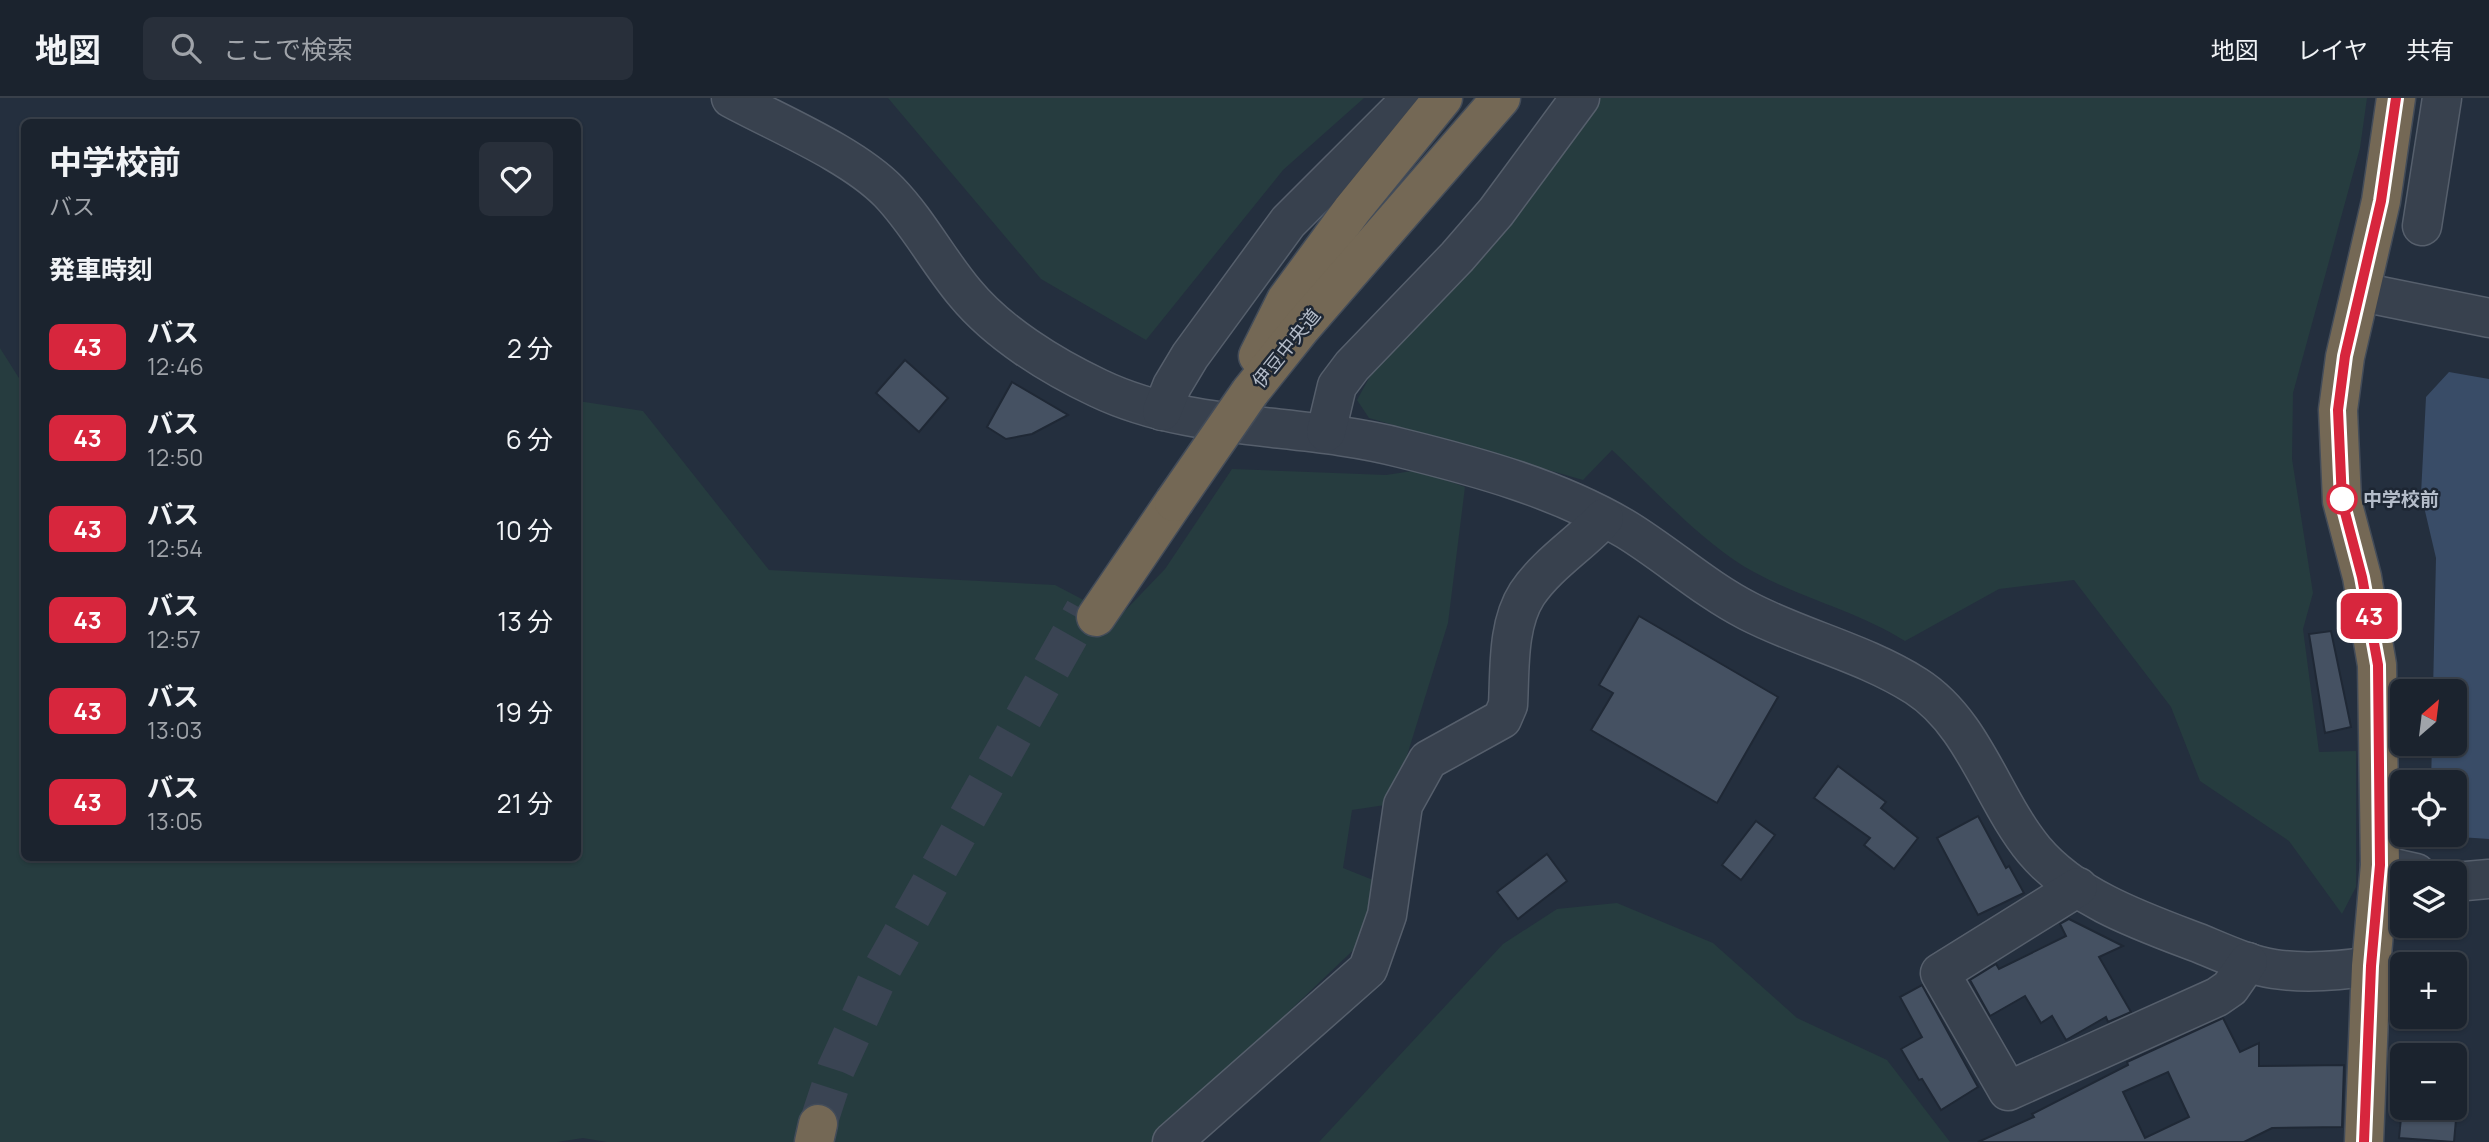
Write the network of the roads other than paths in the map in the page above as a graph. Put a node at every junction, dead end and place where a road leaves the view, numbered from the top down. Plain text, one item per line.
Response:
1 (731, 98) edge
2 (1412, 98) edge
3 (1443, 98) edge
4 (1482, 98) edge
5 (1501, 98) edge
6 (1521, 98) edge
7 (1580, 98) edge
8 (2396, 98) edge
9 (2442, 98) edge
10 (1400, 213) junction
11 (2422, 226) dead end
12 (2361, 292) junction
13 (2489, 318) edge
14 (1247, 382) junction
15 (1162, 411) junction
16 (1326, 432) junction
17 (1604, 518) junction
18 (1090, 613) tunnel mouth
19 (2380, 865) junction
20 (2390, 867) edge
21 (2489, 879) edge
22 (2467, 881) edge
23 (2078, 887) junction
24 (2248, 962) junction
25 (2371, 966) junction
26 (1172, 1142) edge
27 (2364, 1142) edge

1 - 15 street
2 - 15 street
3 - 14 highway
4 - 14 highway, 伊豆中央道
5 - 10 highway, 伊豆中央道
6 - 10 highway
7 - 16 street
8 - 12 highway
9 - 11 street
10 - 14 highway, 伊豆中央道
12 - 13 street
12 - 19 highway
14 - 18 highway, 伊豆中央道, bridge
15 - 16 street
16 - 17 street
17 - 23 street
17 - 26 street
19 - 20 street
19 - 25 highway
21 - 22 street
23 - 24 street
23 - 24 street
24 - 25 street
25 - 27 highway

